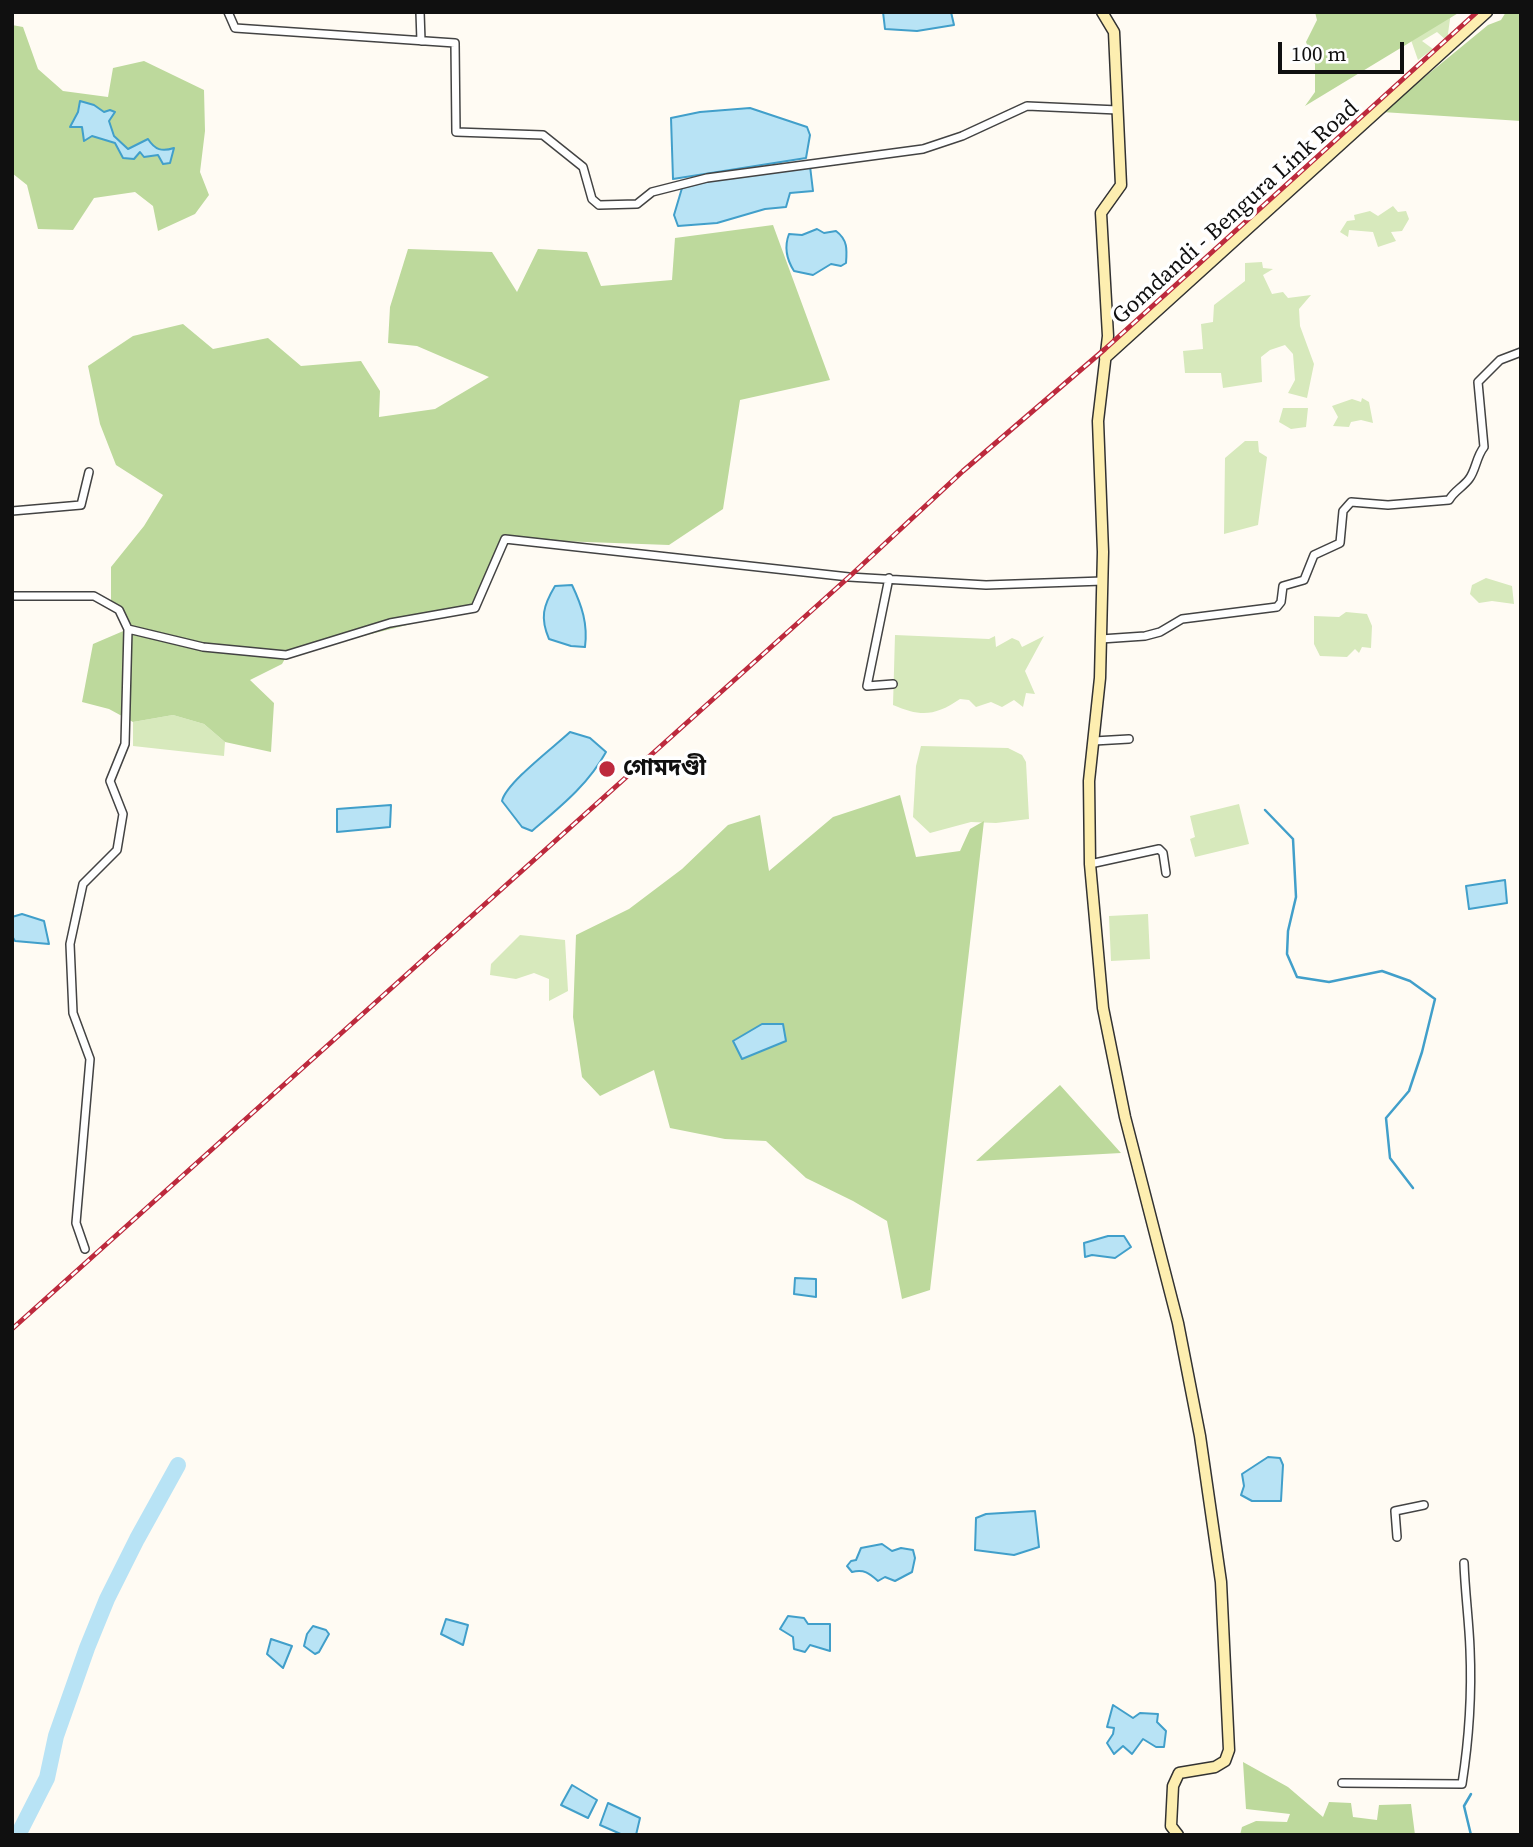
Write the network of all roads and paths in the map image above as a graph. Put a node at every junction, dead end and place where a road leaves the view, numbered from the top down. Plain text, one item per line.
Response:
1 (228, 12) edge
2 (420, 12) edge
3 (1102, 12) edge
4 (1487, 12) edge
5 (421, 41) junction
6 (1118, 110) junction
7 (1521, 352) edge
8 (1105, 358) junction
9 (89, 472) dead end
10 (12, 511) edge
11 (889, 578) junction
12 (1102, 582) junction
13 (12, 596) edge
14 (128, 629) junction
15 (1101, 639) junction
16 (893, 684) dead end
17 (1129, 738) dead end
18 (1094, 741) junction
19 (1090, 864) junction
20 (1166, 873) dead end
21 (85, 1249) dead end
22 (1424, 1505) dead end
23 (1397, 1537) dead end
24 (1464, 1563) dead end
25 (1342, 1783) dead end
26 (1178, 1835) edge

1 - 5 street
2 - 5 street
3 - 6 main road
4 - 8 main road, Gomdandi - Bengura Link Road
5 - 6 street
6 - 8 main road
7 - 15 street
8 - 12 main road
9 - 10 street
11 - 12 street
11 - 14 street
11 - 16 street
12 - 15 main road
13 - 14 street
14 - 21 street
15 - 18 main road
17 - 18 street
18 - 19 main road
19 - 20 street
19 - 26 main road
22 - 23 street
24 - 25 street

